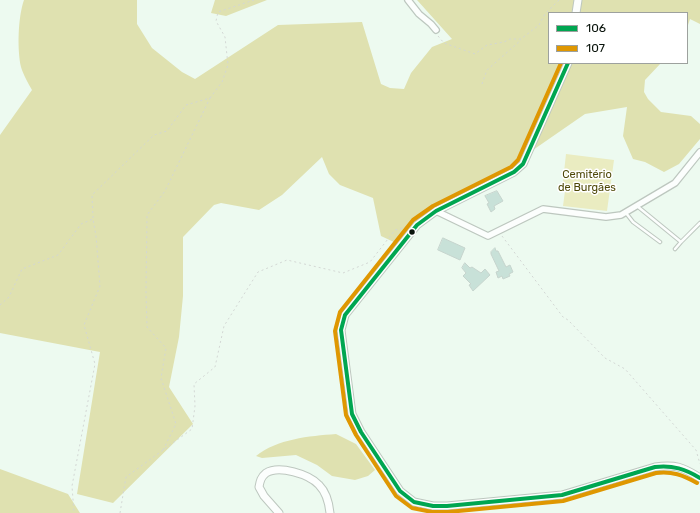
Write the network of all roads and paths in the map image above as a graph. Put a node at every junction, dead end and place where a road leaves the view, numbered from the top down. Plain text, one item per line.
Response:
1 (254, 0) edge
2 (408, 0) edge
3 (559, 0) edge
4 (578, 0) edge
5 (576, 12) edge
6 (436, 30) joint
7 (521, 39) junction
8 (568, 64) edge
9 (482, 84) dead end
10 (210, 98) junction
11 (700, 152) edge
12 (637, 206) junction
13 (436, 211) junction
14 (626, 212) junction
15 (93, 219) junction
16 (700, 224) edge
17 (417, 225) junction
18 (498, 231) junction
19 (660, 242) dead end
20 (681, 242) junction
21 (675, 249) dead end
22 (0, 305) edge
23 (163, 450) junction
24 (700, 464) edge
25 (700, 478) edge
26 (449, 506) junction
27 (74, 513) edge
28 (120, 513) edge
29 (279, 513) edge
30 (330, 513) edge
31 (444, 513) edge

1 - 10 path
2 - 6 street
3 - 7 path
4 - 5 street
6 - 7 path
7 - 9 path
8 - 13 street
10 - 15 path
10 - 23 path
11 - 12 street
12 - 14 street
12 - 20 lane
13 - 17 street
13 - 18 street
14 - 18 street
14 - 19 lane
15 - 22 path
15 - 27 path
16 - 20 lane
17 - 23 path
17 - 26 street
18 - 24 path
20 - 21 lane
23 - 28 path
25 - 26 street
26 - 31 street
29 - 30 street

